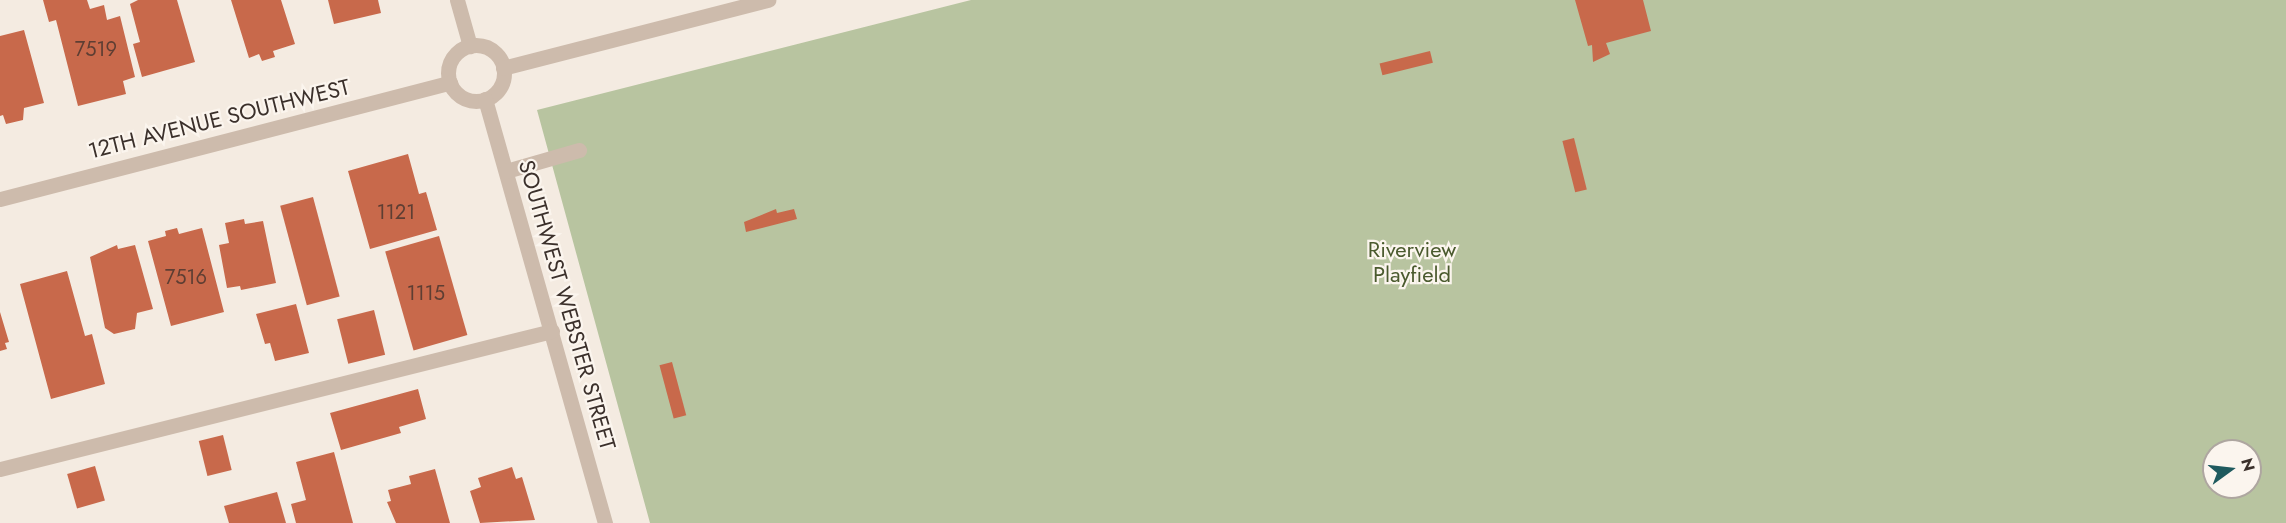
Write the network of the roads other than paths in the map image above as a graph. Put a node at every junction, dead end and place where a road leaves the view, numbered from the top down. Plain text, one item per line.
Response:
1 (457, 0) edge
2 (768, 0) edge
3 (470, 46) junction
4 (503, 68) junction
5 (450, 83) junction
6 (484, 99) junction
7 (579, 150) dead end
8 (506, 171) junction
9 (0, 199) edge
10 (552, 331) junction
11 (0, 469) edge
12 (605, 523) edge

1 - 3 street
2 - 4 street
3 - 4 street
3 - 5 street
4 - 6 street
5 - 6 street
5 - 9 street, 12TH AVENUE SOUTHWEST
6 - 8 street, SOUTHWEST WEBSTER STREET
7 - 8 street
8 - 10 street, SOUTHWEST WEBSTER STREET
10 - 11 street
10 - 12 street, SOUTHWEST WEBSTER STREET

